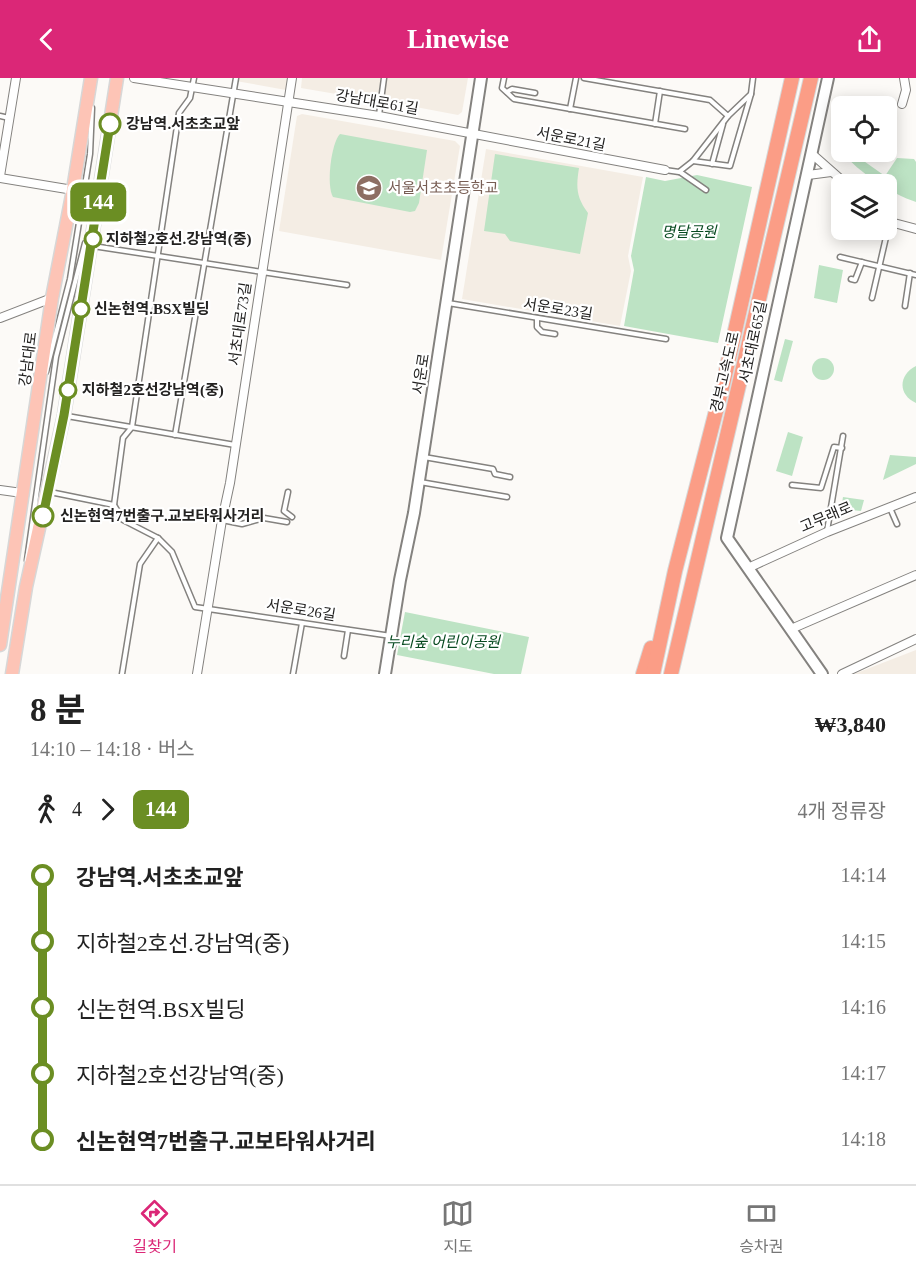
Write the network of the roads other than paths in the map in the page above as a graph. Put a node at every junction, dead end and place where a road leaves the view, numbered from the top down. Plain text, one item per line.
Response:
1 (16, 78) edge
2 (117, 78) edge
3 (134, 78) edge
4 (236, 78) edge
5 (292, 78) edge
6 (384, 78) edge
7 (481, 78) edge
8 (504, 78) edge
9 (576, 78) edge
10 (584, 78) edge
11 (753, 78) edge
12 (792, 78) edge
13 (811, 78) edge
14 (828, 78) edge
15 (904, 78) edge
16 (91, 79) edge
17 (194, 82) edge
18 (660, 91) junction
19 (234, 92) junction
20 (507, 92) junction
21 (535, 93) dead end
22 (752, 94) junction
23 (288, 100) junction
24 (902, 104) dead end
25 (570, 109) junction
26 (0, 116) edge
27 (379, 116) junction
28 (728, 116) junction
29 (10, 118) junction
30 (724, 122) junction
31 (655, 124) junction
32 (685, 129) dead end
33 (471, 134) junction
34 (812, 154) junction
35 (693, 161) junction
36 (712, 164) junction
37 (665, 170) joint
38 (679, 172) junction
39 (831, 172) junction
40 (834, 174) edge
41 (808, 175) junction
42 (0, 177) edge
43 (74, 190) junction
44 (706, 190) dead end
45 (98, 203) junction
46 (897, 222) edge
47 (916, 229) edge
48 (884, 240) edge
49 (92, 246) junction
50 (158, 255) junction
51 (840, 257) dead end
52 (204, 262) junction
53 (862, 262) junction
54 (879, 266) junction
55 (261, 272) junction
56 (910, 273) junction
57 (916, 274) edge
58 (851, 279) dead end
59 (347, 285) dead end
60 (52, 298) junction
61 (872, 298) dead end
62 (447, 303) junction
63 (905, 306) dead end
64 (0, 318) edge
65 (537, 318) junction
66 (555, 334) dead end
67 (666, 339) dead end
68 (38, 402) junction
69 (64, 415) junction
70 (132, 427) junction
71 (175, 435) junction
72 (843, 436) dead end
73 (235, 444) junction
74 (842, 448) junction
75 (423, 456) junction
76 (510, 477) dead end
77 (419, 482) junction
78 (792, 485) dead end
79 (0, 490) edge
80 (48, 492) junction
81 (288, 492) dead end
82 (22, 493) junction
83 (507, 497) dead end
84 (916, 497) edge
85 (114, 505) junction
86 (890, 507) junction
87 (292, 517) dead end
88 (222, 520) junction
89 (287, 522) dead end
90 (897, 524) dead end
91 (827, 532) junction
92 (158, 538) junction
93 (748, 568) junction
94 (675, 571) junction
95 (916, 575) edge
96 (26, 587) junction
97 (206, 608) junction
98 (302, 622) junction
99 (791, 629) junction
100 (348, 630) junction
101 (391, 636) junction
102 (916, 639) edge
103 (0, 645) edge
104 (344, 656) dead end
105 (12, 674) edge
106 (122, 674) edge
107 (197, 674) edge
108 (293, 674) edge
109 (385, 674) edge
110 (643, 674) edge
111 (653, 674) edge
112 (674, 674) edge
113 (822, 674) edge
114 (842, 674) edge

1 - 29 street
2 - 45 main road
3 - 17 street, 강남대로61길
4 - 19 lane
5 - 23 street, 서초대로73길
6 - 27 lane
7 - 33 street, 서운로
8 - 20 lane
9 - 25 lane
10 - 18 lane
11 - 22 lane
12 - 94 highway, 경부고속도로
13 - 112 highway, 경부고속도로
14 - 34 street, 서초대로65길
15 - 24 street
16 - 43 main road, 강남대로
16 - 68 lane
17 - 19 street, 강남대로61길
17 - 50 lane
18 - 28 lane
18 - 31 lane
19 - 23 street, 강남대로61길
19 - 52 lane
20 - 21 lane
20 - 25 lane
22 - 28 lane
22 - 36 lane
23 - 27 street, 강남대로61길
23 - 55 street, 서초대로73길
25 - 31 lane
26 - 29 lane
27 - 33 street, 강남대로61길
28 - 30 lane
29 - 42 street
30 - 35 lane
30 - 36 lane
31 - 32 lane
33 - 37 street, 서운로21길
33 - 62 street, 서운로
34 - 39 street
34 - 41 street, 서초대로65길
35 - 36 lane
35 - 38 lane
37 - 38 lane
38 - 44 lane
39 - 40 street
39 - 41 street
41 - 93 street, 서초대로65길
42 - 43 street
43 - 60 main road, 강남대로
45 - 49 main road
45 - 96 lane
46 - 47 street
48 - 54 lane
49 - 50 lane
49 - 69 main road
50 - 52 lane
50 - 70 lane
51 - 53 lane
52 - 55 lane
52 - 71 lane
53 - 54 lane
53 - 58 lane
54 - 56 lane
54 - 61 lane
55 - 59 lane
55 - 73 street, 서초대로73길
56 - 57 lane
56 - 63 lane
60 - 64 street
60 - 68 main road, 강남대로
62 - 65 lane, 서운로23길
62 - 75 street, 서운로
65 - 66 lane
65 - 67 lane, 서운로23길
68 - 82 main road, 강남대로
69 - 70 lane
69 - 80 main road
70 - 71 lane
70 - 85 lane
71 - 73 lane
72 - 74 lane
73 - 88 street, 서초대로73길
74 - 78 lane
74 - 91 lane
75 - 76 lane
75 - 77 street, 서운로
77 - 83 lane
77 - 101 street, 서운로
79 - 82 street
80 - 85 lane
80 - 96 main road
81 - 87 lane
82 - 103 main road, 강남대로
84 - 86 street, 고무래로
85 - 92 lane
86 - 90 lane
86 - 91 street, 고무래로
88 - 89 lane
88 - 97 street, 서초대로73길
91 - 93 street, 고무래로
92 - 97 lane
92 - 106 lane
93 - 99 street
94 - 110 highway
94 - 111 highway, 경부고속도로
95 - 99 street
96 - 105 main road
97 - 98 lane, 서운로26길
97 - 107 street, 서초대로73길
98 - 100 lane, 서운로26길
98 - 108 lane
99 - 113 street
100 - 101 lane, 서운로26길
100 - 104 lane
101 - 109 street, 서운로
102 - 114 street

